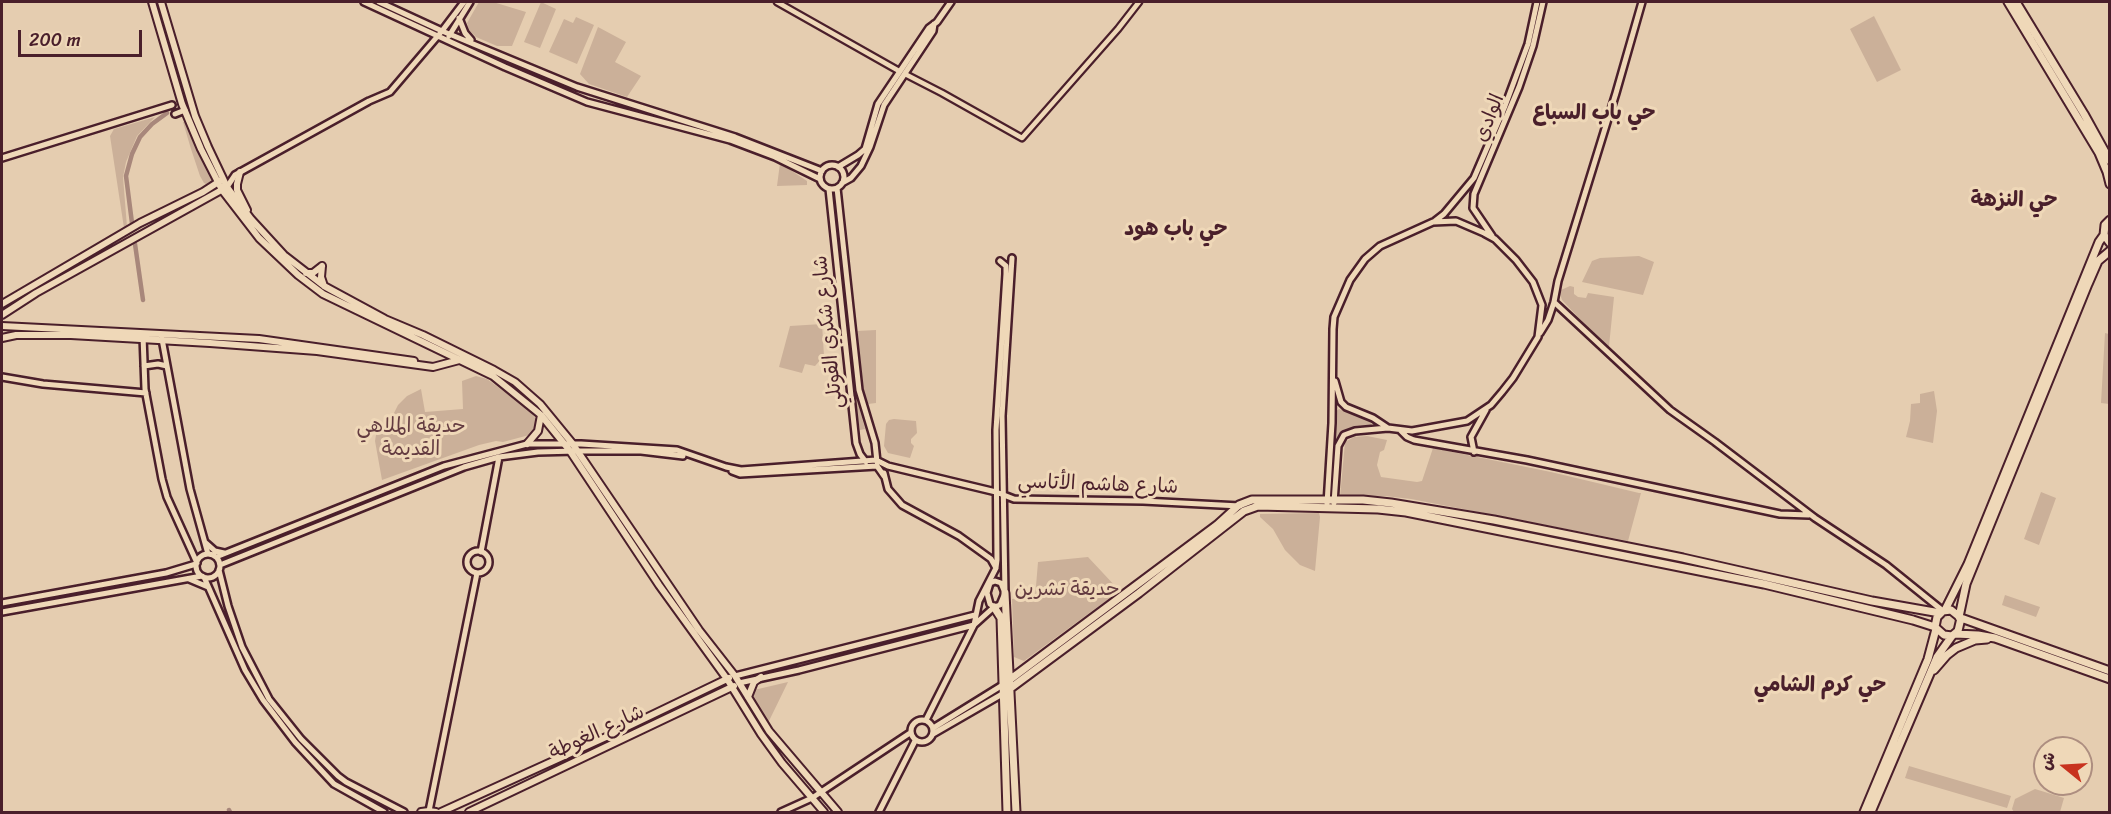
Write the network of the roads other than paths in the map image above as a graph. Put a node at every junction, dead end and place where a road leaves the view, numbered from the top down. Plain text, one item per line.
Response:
1 (152, 2) edge
2 (161, 2) edge
3 (364, 2) edge
4 (379, 2) edge
5 (464, 2) edge
6 (470, 2) edge
7 (777, 2) edge
8 (951, 2) edge
9 (1139, 2) edge
10 (1537, 2) edge
11 (1543, 2) edge
12 (1642, 2) edge
13 (2008, 2) edge
14 (2016, 2) edge
15 (459, 18) junction
16 (440, 34) junction
17 (448, 37) junction
18 (477, 45) junction
19 (902, 73) junction
20 (172, 105) dead end
21 (184, 110) junction
22 (175, 114) dead end
23 (2, 158) edge
24 (850, 160) junction
25 (2109, 161) edge
26 (838, 167) junction
27 (822, 171) junction
28 (240, 172) junction
29 (856, 173) junction
30 (232, 179) junction
31 (820, 179) junction
32 (221, 180) junction
33 (842, 183) junction
34 (2109, 184) edge
35 (837, 188) junction
36 (225, 189) junction
37 (829, 189) junction
38 (2109, 212) edge
39 (251, 219) junction
40 (2109, 220) edge
41 (1433, 222) junction
42 (2104, 235) junction
43 (1495, 239) junction
44 (2109, 243) edge
45 (2109, 251) edge
46 (1012, 258) dead end
47 (1000, 261) dead end
48 (306, 273) junction
49 (324, 286) junction
50 (1554, 302) junction
51 (2, 304) edge
52 (2, 315) edge
53 (2, 326) edge
54 (143, 337) junction
55 (162, 337) junction
56 (1538, 337) junction
57 (2, 338) edge
58 (461, 358) junction
59 (144, 366) junction
60 (167, 366) junction
61 (1334, 374) junction
62 (2, 377) edge
63 (146, 393) junction
64 (1332, 404) junction
65 (1346, 407) junction
66 (1487, 408) junction
67 (541, 416) junction
68 (1388, 428) junction
69 (1401, 431) junction
70 (563, 443) junction
71 (572, 443) junction
72 (527, 444) junction
73 (573, 451) junction
74 (876, 452) junction
75 (1474, 452) junction
76 (860, 454) junction
77 (499, 457) junction
78 (877, 463) junction
79 (867, 464) junction
80 (888, 466) junction
81 (884, 476) junction
82 (996, 492) junction
83 (1002, 495) junction
84 (1330, 505) junction
85 (1241, 508) junction
86 (1810, 514) junction
87 (204, 540) junction
88 (481, 552) junction
89 (225, 553) junction
90 (208, 554) junction
91 (216, 557) junction
92 (197, 563) junction
93 (220, 567) junction
94 (996, 568) junction
95 (477, 573) junction
96 (203, 576) junction
97 (188, 579) junction
98 (987, 586) junction
99 (208, 588) junction
100 (1005, 592) junction
101 (2, 603) edge
102 (994, 607) junction
103 (1943, 611) junction
104 (2, 612) edge
105 (975, 615) junction
106 (1960, 617) junction
107 (974, 625) junction
108 (1935, 628) junction
109 (1953, 635) junction
110 (1995, 638) junction
111 (2109, 671) edge
112 (735, 676) junction
113 (761, 677) junction
114 (727, 679) junction
115 (2109, 679) edge
116 (1927, 680) junction
117 (739, 683) junction
118 (732, 686) junction
119 (1006, 686) junction
120 (748, 697) junction
121 (926, 720) junction
122 (933, 731) junction
123 (910, 733) junction
124 (915, 741) junction
125 (820, 793) junction
126 (812, 798) junction
127 (433, 812) edge
128 (384, 813) edge
129 (404, 813) edge
130 (422, 813) edge
131 (441, 813) edge
132 (469, 813) edge
133 (781, 813) edge
134 (824, 813) edge
135 (838, 813) edge
136 (879, 813) edge
137 (1007, 813) edge
138 (1016, 813) edge
139 (1864, 813) edge
140 (1871, 813) edge

1 - 21 main road
2 - 32 main road
3 - 16 main road
4 - 16 main road
5 - 16 main road
6 - 15 main road
7 - 19 street
8 - 19 main road
9 - 19 street
10 - 41 main road, الوادي
11 - 43 main road, الوادي
12 - 50 main road
13 - 34 highway
14 - 25 highway
15 - 17 main road
15 - 18 main road
16 - 17 main road
16 - 28 main road
17 - 18 main road
17 - 31 main road
18 - 27 main road
19 - 24 main road
19 - 29 main road
20 - 23 main road
21 - 22 main road
21 - 32 main road
24 - 26 main road
24 - 29 main road
26 - 27 main road
26 - 33 main road
27 - 31 main road
28 - 30 main road
28 - 39 main road
29 - 33 main road
30 - 32 main road
30 - 36 main road
31 - 37 main road
32 - 36 main road
32 - 51 main road
33 - 35 main road
35 - 37 main road
35 - 74 main road, شارع شكري القوتلي
36 - 39 main road
36 - 52 main road
36 - 58 main road
37 - 76 main road, شارع شكري القوتلي
38 - 40 highway
39 - 48 main road
40 - 42 highway
41 - 43 main road
41 - 61 main road
42 - 44 highway
42 - 103 highway
43 - 56 main road
45 - 106 highway
46 - 83 main road
47 - 82 main road
48 - 49 main road
48 - 49 main road
49 - 58 main road
50 - 56 main road
50 - 86 main road
53 - 54 main road
54 - 55 main road
54 - 57 main road
54 - 59 main road
55 - 58 main road
55 - 60 main road
56 - 66 main road
58 - 67 main road
58 - 71 main road
59 - 60 main road
59 - 63 main road
60 - 87 main road
61 - 64 main road
61 - 65 main road
62 - 63 main road
63 - 92 main road
64 - 65 main road
64 - 84 main road
65 - 68 main road
66 - 69 main road
66 - 75 main road
67 - 70 main road
67 - 72 main road
68 - 69 main road
68 - 84 main road
69 - 75 main road
70 - 71 main road
70 - 72 main road
70 - 73 main road
71 - 73 main road
71 - 79 main road
72 - 89 main road
73 - 77 main road
73 - 79 main road
73 - 112 main road
73 - 114 main road
74 - 76 main road
74 - 78 main road, شارع شكري القوتلي
75 - 86 main road
76 - 79 main road, شارع شكري القوتلي
77 - 88 main road
77 - 93 main road
78 - 79 main road
78 - 80 main road, شارع هاشم الأتاسي
78 - 81 main road
80 - 81 main road
80 - 82 main road, شارع هاشم الأتاسي
81 - 94 main road
82 - 83 main road, شارع هاشم الأتاسي
82 - 94 main road
83 - 85 main road, شارع هاشم الأتاسي
83 - 100 main road
84 - 85 highway
84 - 103 highway
84 - 108 highway
85 - 119 highway
86 - 103 main road
87 - 89 main road
87 - 90 main road
88 - 95 main road
88 - 95 main road
89 - 91 main road
90 - 91 main road
90 - 92 main road
91 - 93 main road
92 - 96 main road
92 - 101 main road
93 - 96 main road
93 - 129 main road
94 - 98 main road
95 - 127 main road
96 - 97 main road
96 - 99 main road
97 - 99 main road
97 - 104 main road
98 - 100 main road
98 - 102 main road
98 - 105 main road
99 - 128 main road
100 - 102 main road
100 - 119 highway
102 - 107 main road
102 - 119 highway
103 - 106 highway
103 - 108 highway
105 - 107 main road
105 - 112 main road
106 - 109 highway
106 - 111 highway
107 - 113 main road
107 - 121 main road
108 - 109 highway
108 - 139 highway
109 - 110 highway
109 - 116 highway
110 - 115 highway
110 - 116 highway
112 - 114 main road
112 - 117 main road
113 - 117 main road
113 - 120 main road
114 - 118 main road
114 - 131 main road
116 - 140 highway
117 - 118 main road, شارع الغوطة
117 - 120 main road
118 - 126 main road
118 - 132 main road, شارع الغوطة
119 - 122 main road
119 - 137 highway
119 - 138 highway
120 - 125 main road
121 - 122 main road
121 - 123 main road
122 - 124 main road
123 - 124 main road
123 - 125 main road
124 - 136 main road
125 - 126 main road
125 - 135 main road
126 - 133 main road
126 - 134 main road
127 - 130 main road

